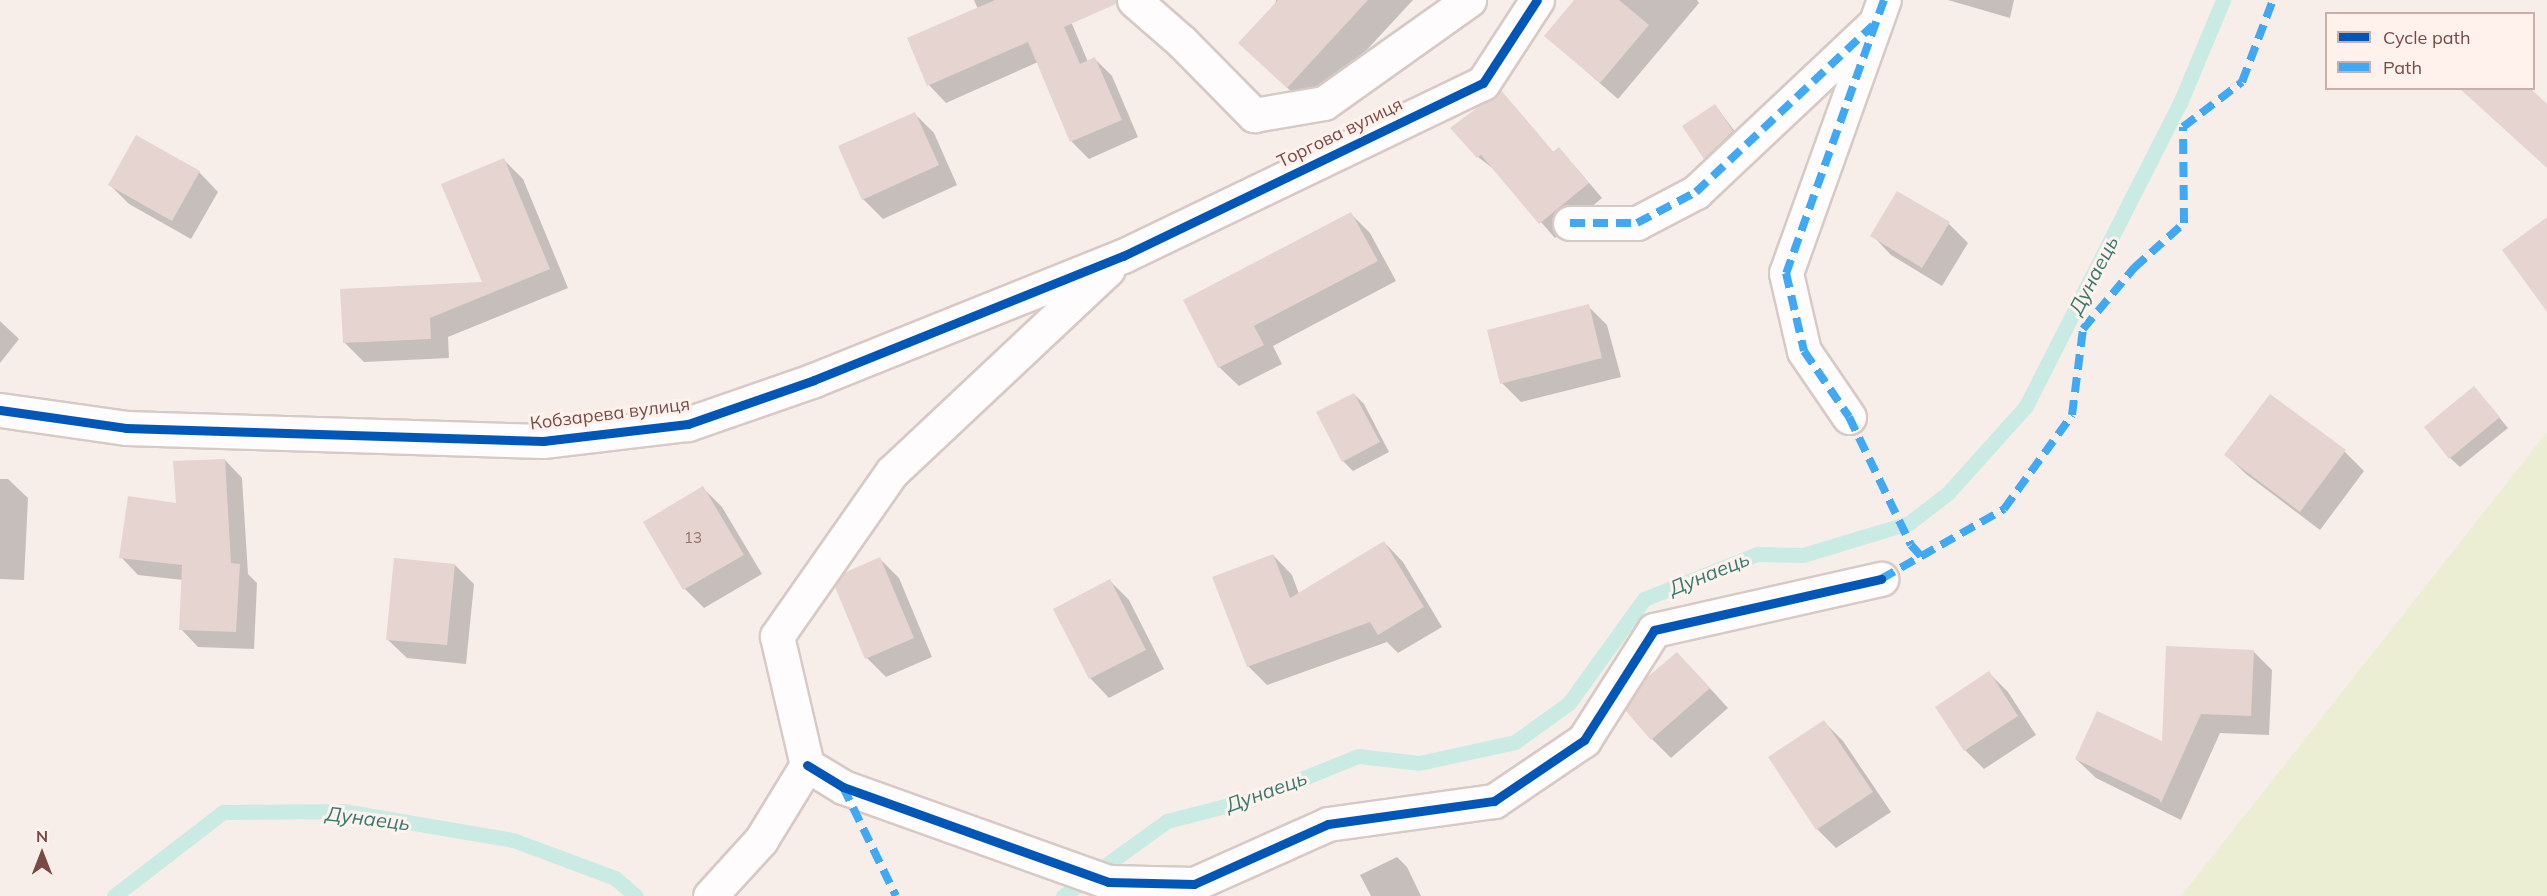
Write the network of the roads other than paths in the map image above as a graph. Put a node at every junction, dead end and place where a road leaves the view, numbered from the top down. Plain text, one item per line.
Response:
1 (1134, 0) edge
2 (1469, 0) edge
3 (1537, 0) edge
4 (1879, 12) edge
5 (1570, 223) dead end
6 (1123, 256) junction
7 (0, 410) edge
8 (1849, 417) dead end
9 (1881, 579) dead end
10 (807, 765) junction
11 (1197, 890) edge
12 (710, 896) edge

1 - 2 street
3 - 6 street, Торгова вулиця
4 - 5 street
4 - 8 street
6 - 7 street, Кобзарева вулиця
6 - 10 street
9 - 11 street
10 - 11 street
10 - 12 street

